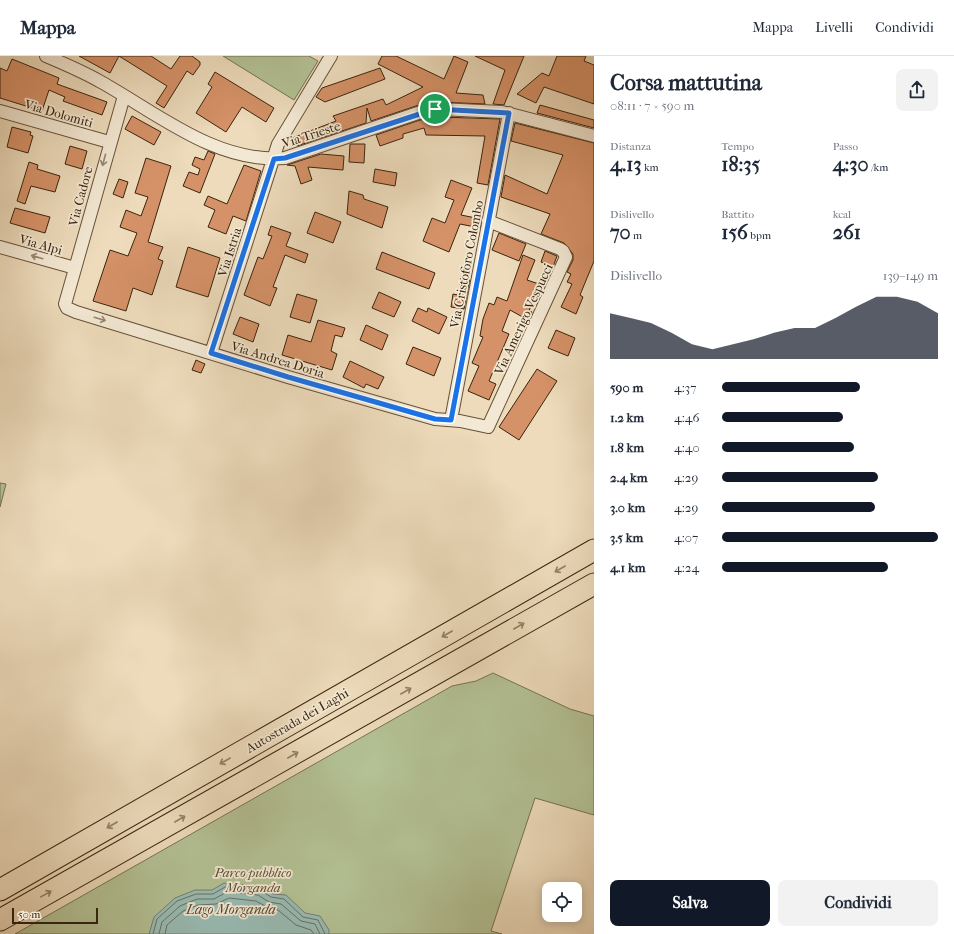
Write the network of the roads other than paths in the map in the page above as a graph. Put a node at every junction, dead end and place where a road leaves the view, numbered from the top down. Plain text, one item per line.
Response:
1 (46, 56) edge
2 (331, 56) edge
3 (124, 96) junction
4 (0, 111) edge
5 (509, 113) junction
6 (594, 136) edge
7 (109, 142) junction
8 (274, 159) junction
9 (488, 221) junction
10 (0, 247) edge
11 (74, 268) junction
12 (65, 304) joint
13 (211, 353) junction
14 (451, 420) junction
15 (488, 427) joint
16 (594, 550) edge
17 (594, 584) edge
18 (0, 890) edge
19 (0, 920) edge

1 - 3 street, Via Trieste
2 - 8 street, Via Istria
3 - 7 street, Via Cadore
3 - 8 street, Via Trieste
4 - 7 street, Via Dolomiti
5 - 6 street, Via Trieste
5 - 8 street, Via Trieste
5 - 9 street, Via Cristoforo Colombo
7 -> 11 street, Via Cadore
8 - 13 street, Via Istria
9 - 14 street, Via Cristoforo Colombo
9 - 15 street, Via Amerigo Vespucci
11 -> 10 street, Via Alpi
11 - 12 street, Via Cadore
12 -> 13 street, Via Andrea Doria
13 - 14 street, Via Andrea Doria
14 - 15 street, Via Andrea Doria
16 -> 18 highway, Autostrada dei Laghi
19 -> 17 highway

